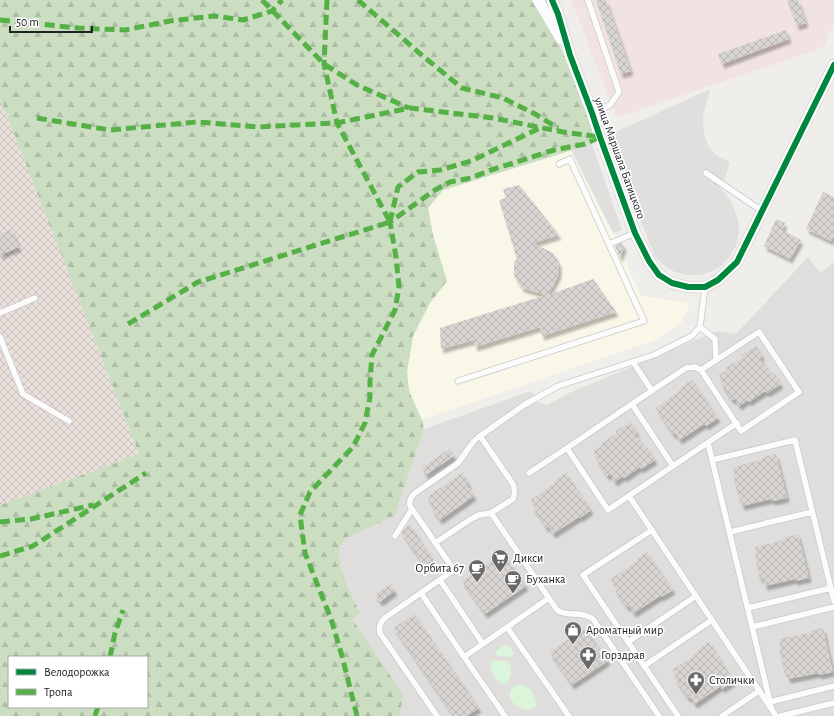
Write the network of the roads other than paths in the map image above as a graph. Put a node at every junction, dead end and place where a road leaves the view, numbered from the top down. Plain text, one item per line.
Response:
1 (538, 0) edge
2 (552, 0) edge
3 (588, 0) edge
4 (570, 55) junction
5 (834, 65) edge
6 (592, 113) junction
7 (559, 164) dead end
8 (706, 173) dead end
9 (762, 211) junction
10 (635, 233) junction
11 (609, 244) junction
12 (705, 287) junction
13 (34, 298) dead end
14 (0, 312) edge
15 (700, 327) junction
16 (0, 337) edge
17 (716, 360) junction
18 (633, 362) junction
19 (701, 370) junction
20 (458, 381) dead end
21 (652, 391) junction
22 (632, 404) junction
23 (69, 421) dead end
24 (737, 423) junction
25 (480, 436) junction
26 (708, 443) junction
27 (567, 448) junction
28 (712, 460) junction
29 (673, 466) junction
30 (529, 473) dead end
31 (629, 496) junction
32 (412, 509) junction
33 (812, 512) junction
34 (491, 513) junction
35 (652, 530) junction
36 (730, 532) junction
37 (395, 536) dead end
38 (435, 543) junction
39 (440, 580) junction
40 (831, 588) junction
41 (421, 593) junction
42 (696, 596) junction
43 (549, 598) junction
44 (834, 601) edge
45 (834, 607) edge
46 (748, 608) junction
47 (712, 620) junction
48 (507, 627) junction
49 (752, 627) junction
50 (628, 642) junction
51 (483, 644) junction
52 (464, 657) junction
53 (644, 666) junction
54 (834, 686) edge
55 (760, 691) junction
56 (770, 702) junction
57 (834, 703) edge
58 (772, 710) junction
59 (437, 716) edge
60 (505, 716) edge
61 (568, 716) edge
62 (659, 716) edge
63 (678, 716) edge
64 (722, 716) edge
65 (776, 716) edge
66 (781, 716) edge

1 - 4 street, улица Маршала Батицкого
2 - 4 street, улица Маршала Батицкого
3 - 6 lane
4 - 6 street, улица Маршала Батицкого
5 - 9 street
6 - 10 street, улица Маршала Батицкого
7 - 11 lane
8 - 9 lane
9 - 12 street
10 - 11 lane
10 - 12 street, улица Маршала Батицкого
11 - 20 lane
12 - 15 lane
13 - 14 lane
15 - 17 lane
15 - 18 lane
16 - 23 lane
17 - 19 lane
17 - 24 lane
18 - 21 lane
18 - 25 lane
19 - 21 lane
19 - 24 lane
21 - 22 lane
22 - 27 lane
22 - 29 lane
24 - 26 lane
25 - 32 lane
25 - 34 lane
26 - 28 lane
26 - 29 lane
27 - 30 lane
27 - 31 lane
28 - 33 lane
28 - 36 lane
29 - 31 lane
31 - 35 lane
32 - 37 lane
32 - 38 lane
33 - 36 lane
33 - 40 lane
34 - 38 lane
34 - 43 lane
35 - 42 lane
35 - 50 lane
36 - 46 lane
38 - 39 lane
39 - 41 lane
39 - 51 lane
40 - 44 lane
40 - 46 lane
41 - 52 lane
41 - 59 lane
42 - 47 lane
42 - 50 lane
43 - 48 lane
43 - 62 lane
45 - 49 lane
46 - 49 lane
47 - 53 lane
47 - 55 lane
48 - 51 lane
48 - 61 lane
49 - 56 lane
50 - 53 lane
51 - 52 lane
52 - 60 lane
53 - 63 lane
54 - 56 lane
55 - 58 lane
55 - 64 lane
56 - 58 lane
57 - 66 lane
58 - 65 lane

